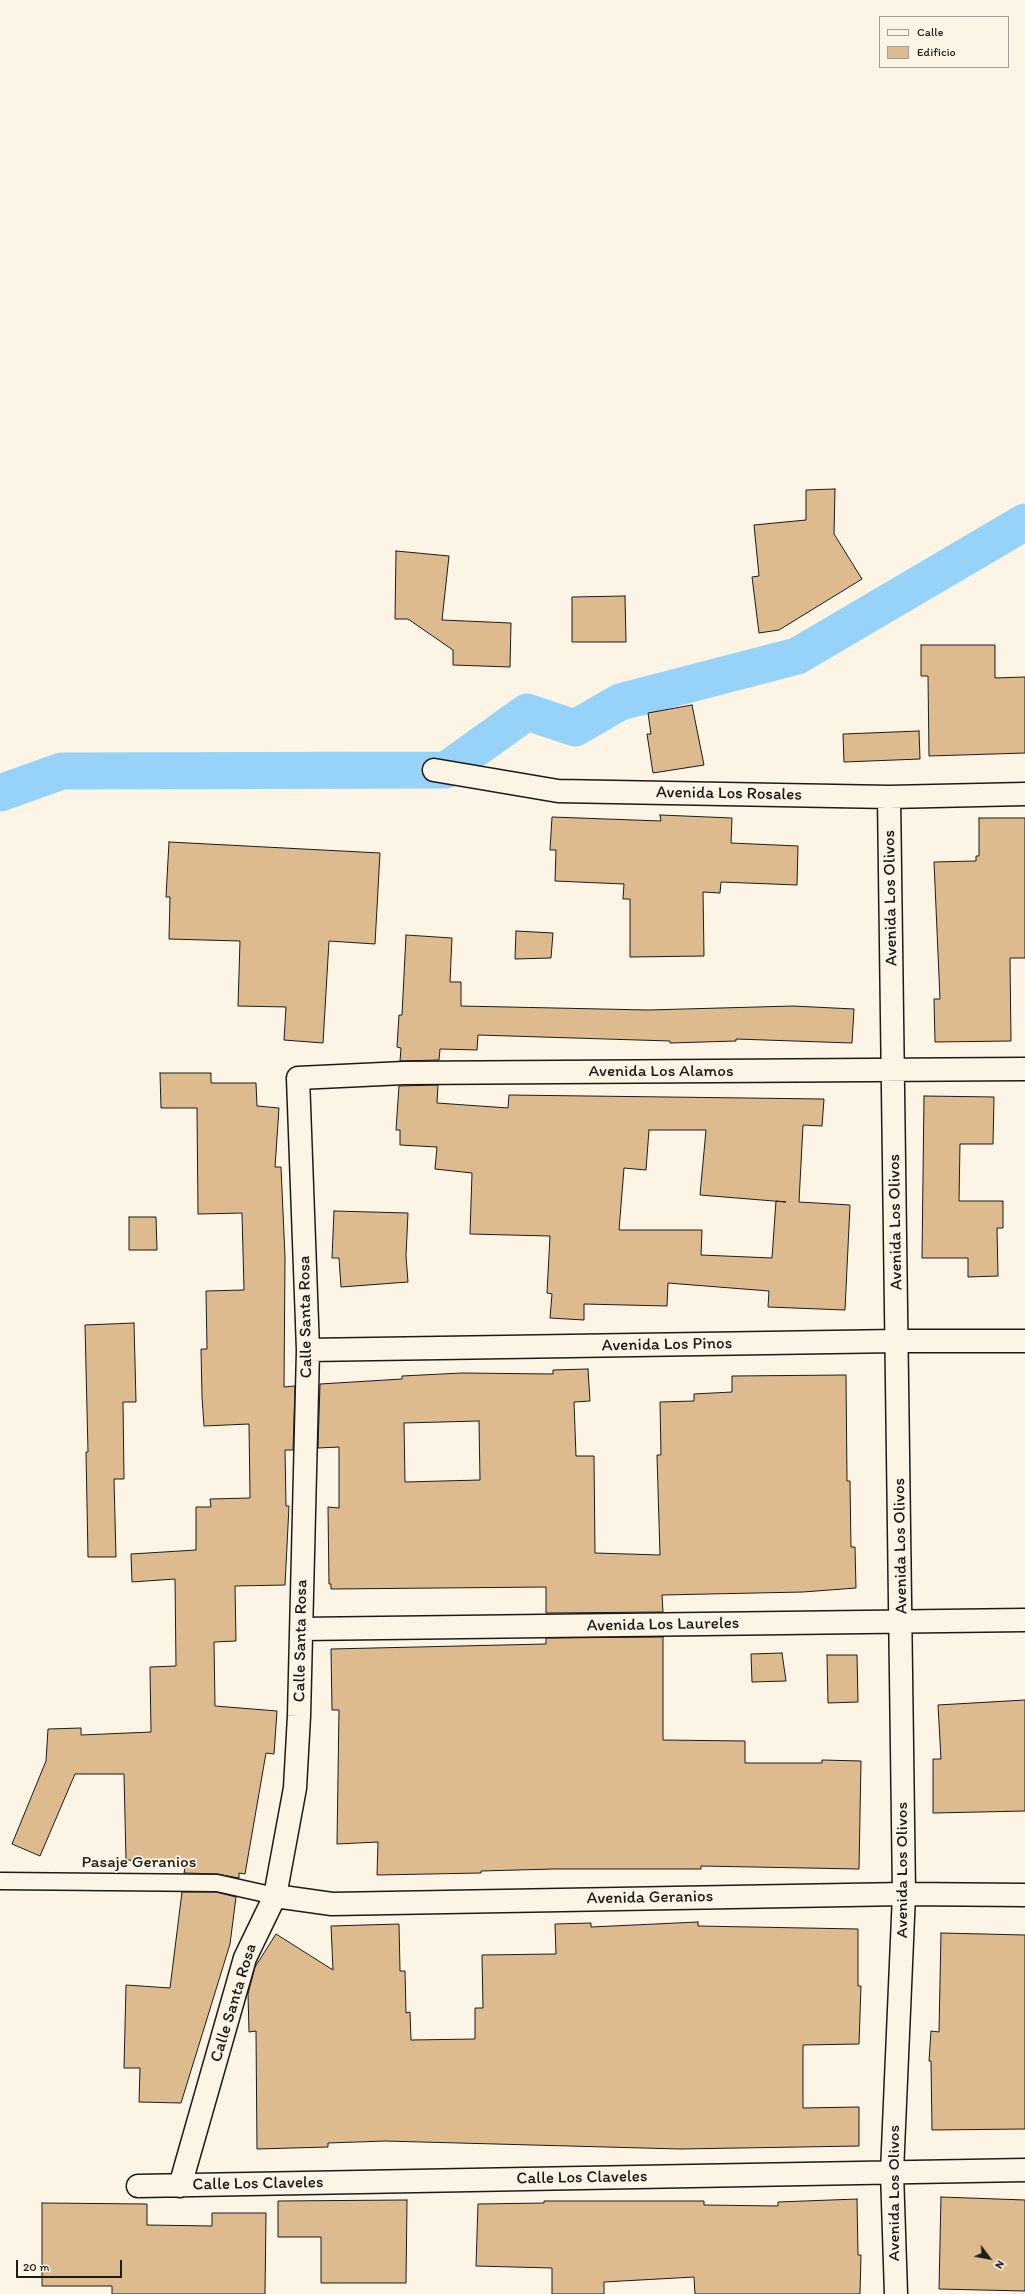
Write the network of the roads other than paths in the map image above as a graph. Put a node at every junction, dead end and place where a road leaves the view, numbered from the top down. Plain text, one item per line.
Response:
1 (434, 770) dead end
2 (1025, 794) edge
3 (890, 797) junction
4 (1025, 1069) edge
5 (894, 1072) junction
6 (298, 1078) joint
7 (898, 1341) junction
8 (1025, 1341) edge
9 (308, 1350) junction
10 (1025, 1620) edge
11 (902, 1622) junction
12 (302, 1629) junction
13 (0, 1881) edge
14 (904, 1894) junction
15 (1025, 1895) edge
16 (275, 1896) junction
17 (1025, 2170) edge
18 (892, 2172) junction
19 (138, 2186) dead end
20 (180, 2186) junction
21 (896, 2294) edge

1 - 3 street, Avenida Los Rosales
2 - 3 street, Avenida Los Rosales
3 - 5 street, Avenida Los Olivos
4 - 5 street, Avenida Los Alamos
5 - 6 street, Avenida Los Alamos
5 - 7 street, Avenida Los Olivos
6 - 9 street, Calle Santa Rosa
7 - 8 street, Avenida Los Pinos
7 - 9 street, Avenida Los Pinos
7 - 11 street, Avenida Los Olivos
9 - 12 street, Calle Santa Rosa
10 - 11 street, Avenida Los Laureles
11 - 12 street, Avenida Los Laureles
11 - 14 street, Avenida Los Olivos
12 - 16 street, Calle Santa Rosa
13 - 16 lane, Pasaje Geranios
14 - 15 street, Avenida Geranios
14 - 16 street, Avenida Geranios
14 - 18 street, Avenida Los Olivos
16 - 20 street, Calle Santa Rosa
17 - 18 street, Calle Los Claveles
18 - 20 street, Calle Los Claveles
18 - 21 street, Avenida Los Olivos
19 - 20 street, Calle Los Claveles

